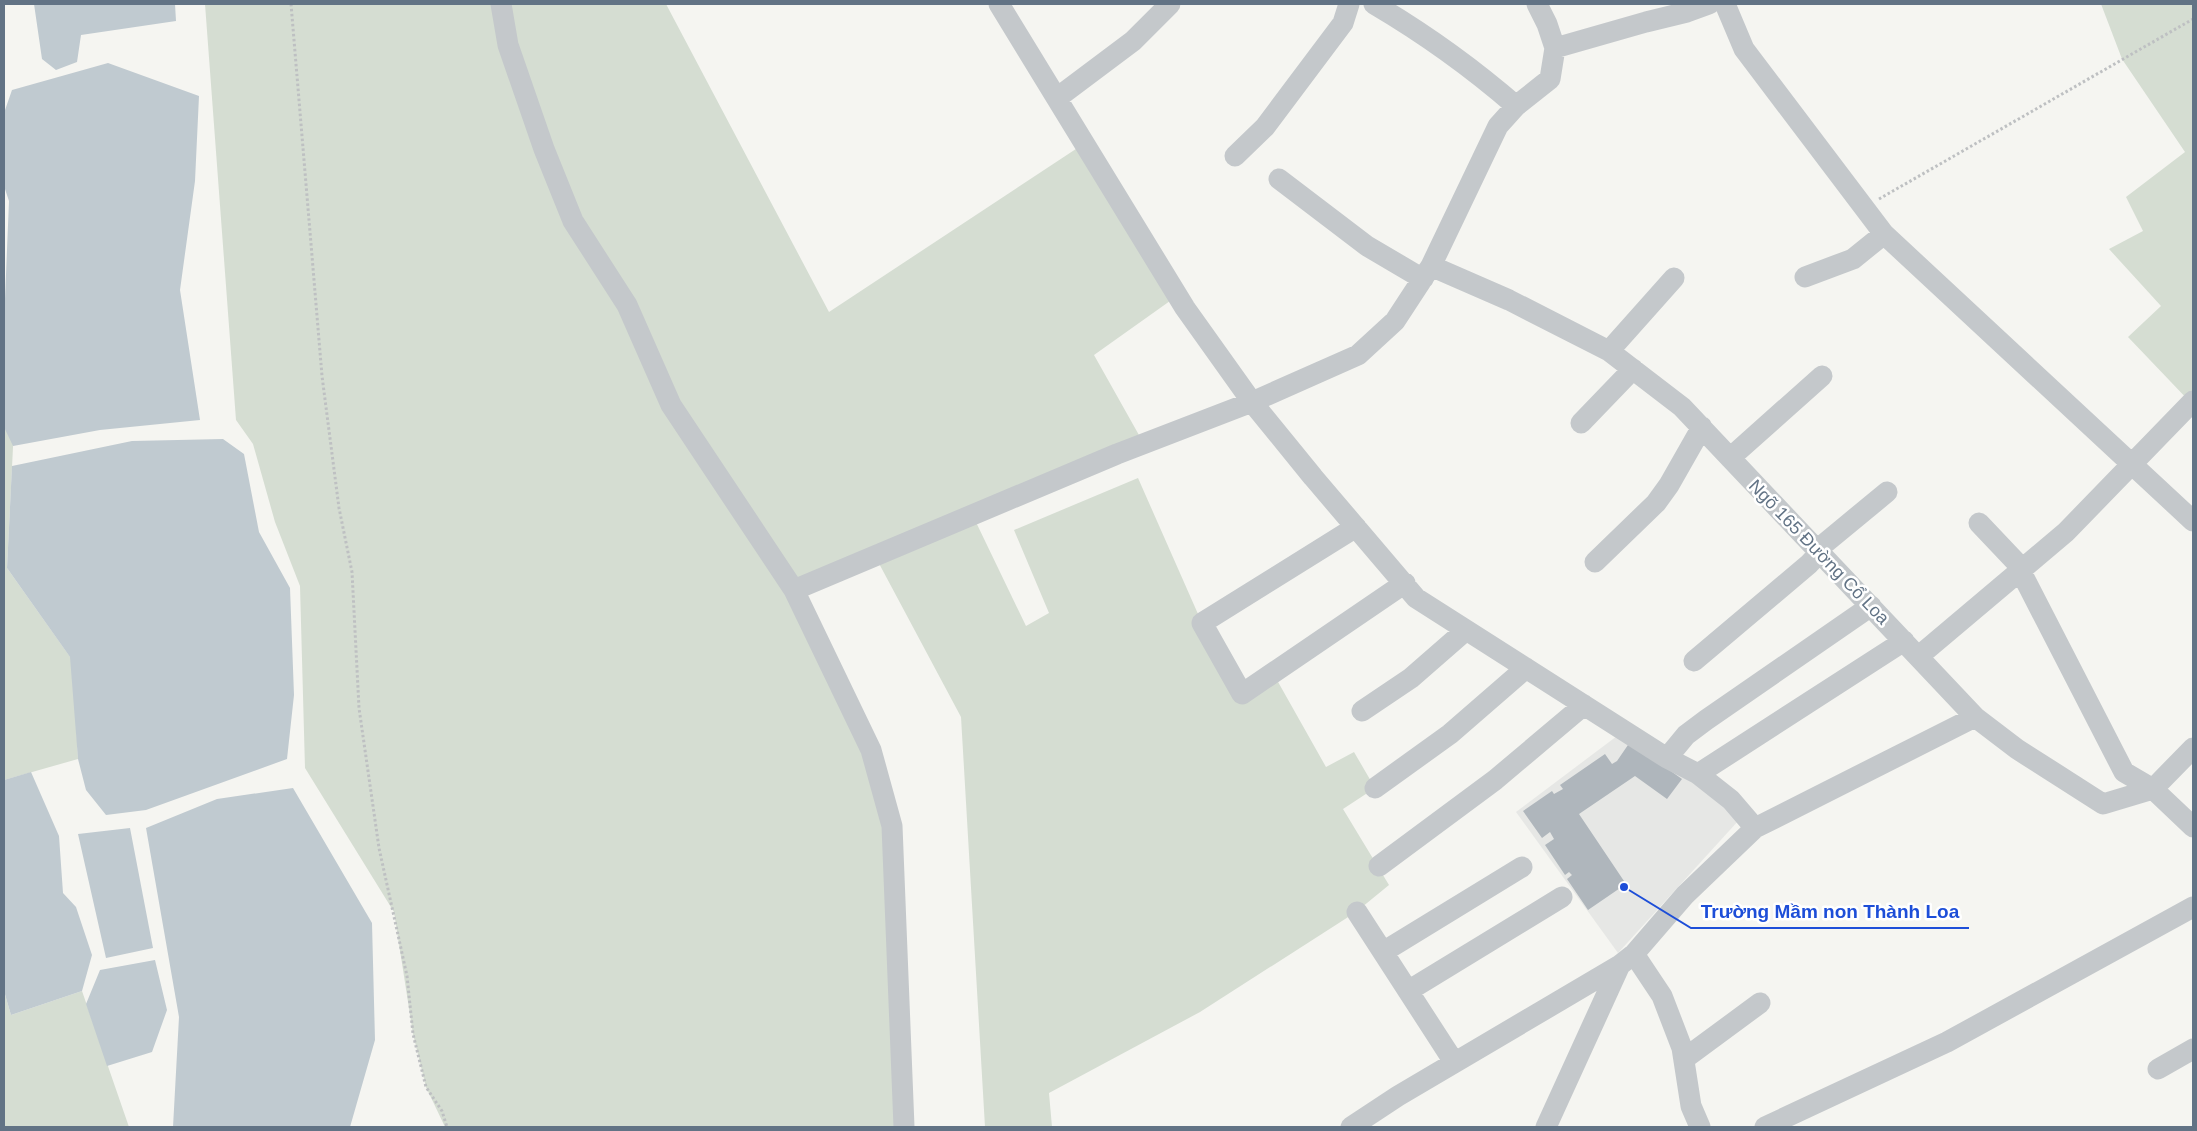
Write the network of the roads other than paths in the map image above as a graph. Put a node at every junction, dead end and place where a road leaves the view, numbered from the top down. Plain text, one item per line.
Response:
1 (501, 4) edge
2 (999, 4) edge
3 (1170, 4) edge
4 (1349, 4) edge
5 (1374, 4) edge
6 (1537, 4) edge
7 (1709, 4) edge
8 (1725, 4) edge
9 (1555, 48) junction
10 (1057, 98) junction
11 (1516, 106) junction
12 (1235, 156) dead end
13 (1278, 179) dead end
14 (1884, 234) junction
15 (1427, 272) junction
16 (1674, 278) dead end
17 (1805, 278) dead end
18 (1609, 351) junction
19 (1633, 369) junction
20 (1822, 376) dead end
21 (2193, 401) edge
22 (1252, 402) junction
23 (1581, 423) dead end
24 (1702, 427) junction
25 (1730, 458) junction
26 (2130, 464) junction
27 (1887, 492) dead end
28 (2193, 521) edge
29 (1979, 523) dead end
30 (1356, 527) junction
31 (1819, 551) junction
32 (1596, 562) dead end
33 (2020, 570) junction
34 (1404, 584) junction
35 (794, 590) junction
36 (1871, 606) junction
37 (1466, 630) junction
38 (1904, 640) junction
39 (1919, 656) junction
40 (1694, 661) dead end
41 (1526, 668) junction
42 (1584, 705) junction
43 (1362, 711) dead end
44 (1976, 717) junction
45 (2193, 748) edge
46 (1667, 758) junction
47 (1698, 774) junction
48 (1375, 788) dead end
49 (2153, 790) junction
50 (2193, 827) edge
51 (1755, 828) junction
52 (1379, 866) dead end
53 (1522, 867) dead end
54 (1562, 897) dead end
55 (2193, 907) edge
56 (1356, 912) dead end
57 (1382, 952) junction
58 (1627, 960) junction
59 (1408, 991) junction
60 (1760, 1003) dead end
61 (2193, 1049) edge
62 (1684, 1059) junction
63 (1454, 1062) junction
64 (2158, 1069) dead end
65 (904, 1127) edge
66 (1351, 1127) edge
67 (1546, 1127) edge
68 (1700, 1127) edge
69 (1765, 1127) edge

1 - 35 street
2 - 10 street
3 - 10 street
4 - 12 street
5 - 11 street
6 - 9 street
7 - 9 street
8 - 14 street
9 - 11 street
10 - 22 street
11 - 15 street
13 - 15 street, Ngõ 165 Đường Cổ Loa
14 - 17 street
14 - 26 street
15 - 18 street, Ngõ 165 Đường Cổ Loa
15 - 22 street
16 - 18 street
18 - 19 street, Ngõ 165 Đường Cổ Loa
19 - 23 street
19 - 24 street, Ngõ 165 Đường Cổ Loa
20 - 25 street
21 - 26 street
22 - 30 street
22 - 35 street
24 - 25 street, Ngõ 165 Đường Cổ Loa
24 - 32 street
25 - 31 street, Ngõ 165 Đường Cổ Loa
26 - 28 street
26 - 33 street
27 - 31 street
29 - 33 street
30 - 34 street
30 - 34 street
31 - 36 street, Ngõ 165 Đường Cổ Loa
31 - 40 street
33 - 39 street
33 - 49 street
34 - 37 street
35 - 65 street
36 - 38 street, Ngõ 165 Đường Cổ Loa
36 - 46 street
37 - 41 street
37 - 43 street
38 - 39 street, Ngõ 165 Đường Cổ Loa
38 - 47 street
39 - 44 street, Ngõ 165 Đường Cổ Loa
41 - 42 street
41 - 48 street
42 - 46 street
42 - 52 street
44 - 49 street, Ngõ 165 Đường Cổ Loa
44 - 51 street
45 - 49 street
46 - 47 street
47 - 51 street
49 - 50 street
51 - 58 street
53 - 57 street
54 - 59 street
55 - 69 street
56 - 57 street
57 - 59 street
58 - 62 street
58 - 63 street
58 - 67 street
59 - 63 street
60 - 62 street
61 - 64 street
62 - 68 street
63 - 66 street

